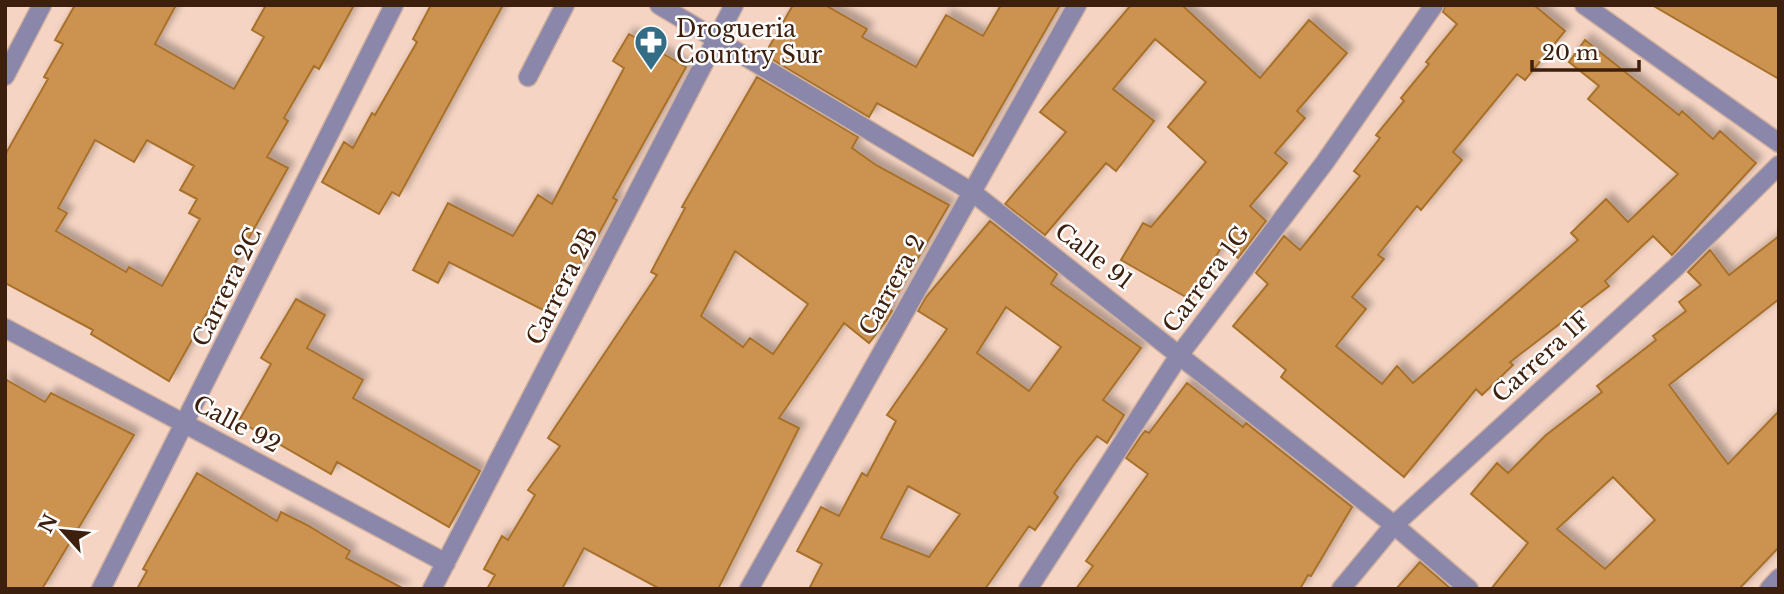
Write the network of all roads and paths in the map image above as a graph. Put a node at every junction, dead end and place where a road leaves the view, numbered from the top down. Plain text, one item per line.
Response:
1 (42, 5) edge
2 (394, 5) edge
3 (565, 5) edge
4 (659, 5) edge
5 (734, 5) edge
6 (1077, 5) edge
7 (1434, 5) edge
8 (1584, 5) edge
9 (717, 39) junction
10 (5, 76) edge
11 (528, 77) dead end
12 (1779, 143) edge
13 (1779, 165) edge
14 (972, 192) junction
15 (5, 328) edge
16 (1180, 354) junction
17 (186, 425) junction
18 (1394, 525) junction
19 (446, 563) junction
20 (1779, 578) edge
21 (102, 589) edge
22 (432, 589) edge
23 (749, 589) edge
24 (1028, 589) edge
25 (1341, 589) edge
26 (1469, 589) edge
27 (1769, 589) edge

1 - 10 street
2 - 17 street, Carrera 2C
3 - 11 street
4 - 9 street, Calle 91
5 - 9 street, Carrera 2B
6 - 14 street, Carrera 2
7 - 16 street, Carrera 1G
8 - 12 street
9 - 14 street, Calle 91
9 - 19 street, Carrera 2B
13 - 18 street, Carrera 1F
14 - 16 street, Calle 91
14 - 23 street, Carrera 2
15 - 17 street, Calle 92
16 - 18 street, Calle 91
16 - 24 street, Carrera 1G
17 - 19 street, Calle 92
17 - 21 street, Carrera 2C
18 - 25 street, Carrera 1F
18 - 26 street, Calle 91
19 - 22 street, Carrera 2B
20 - 27 street

